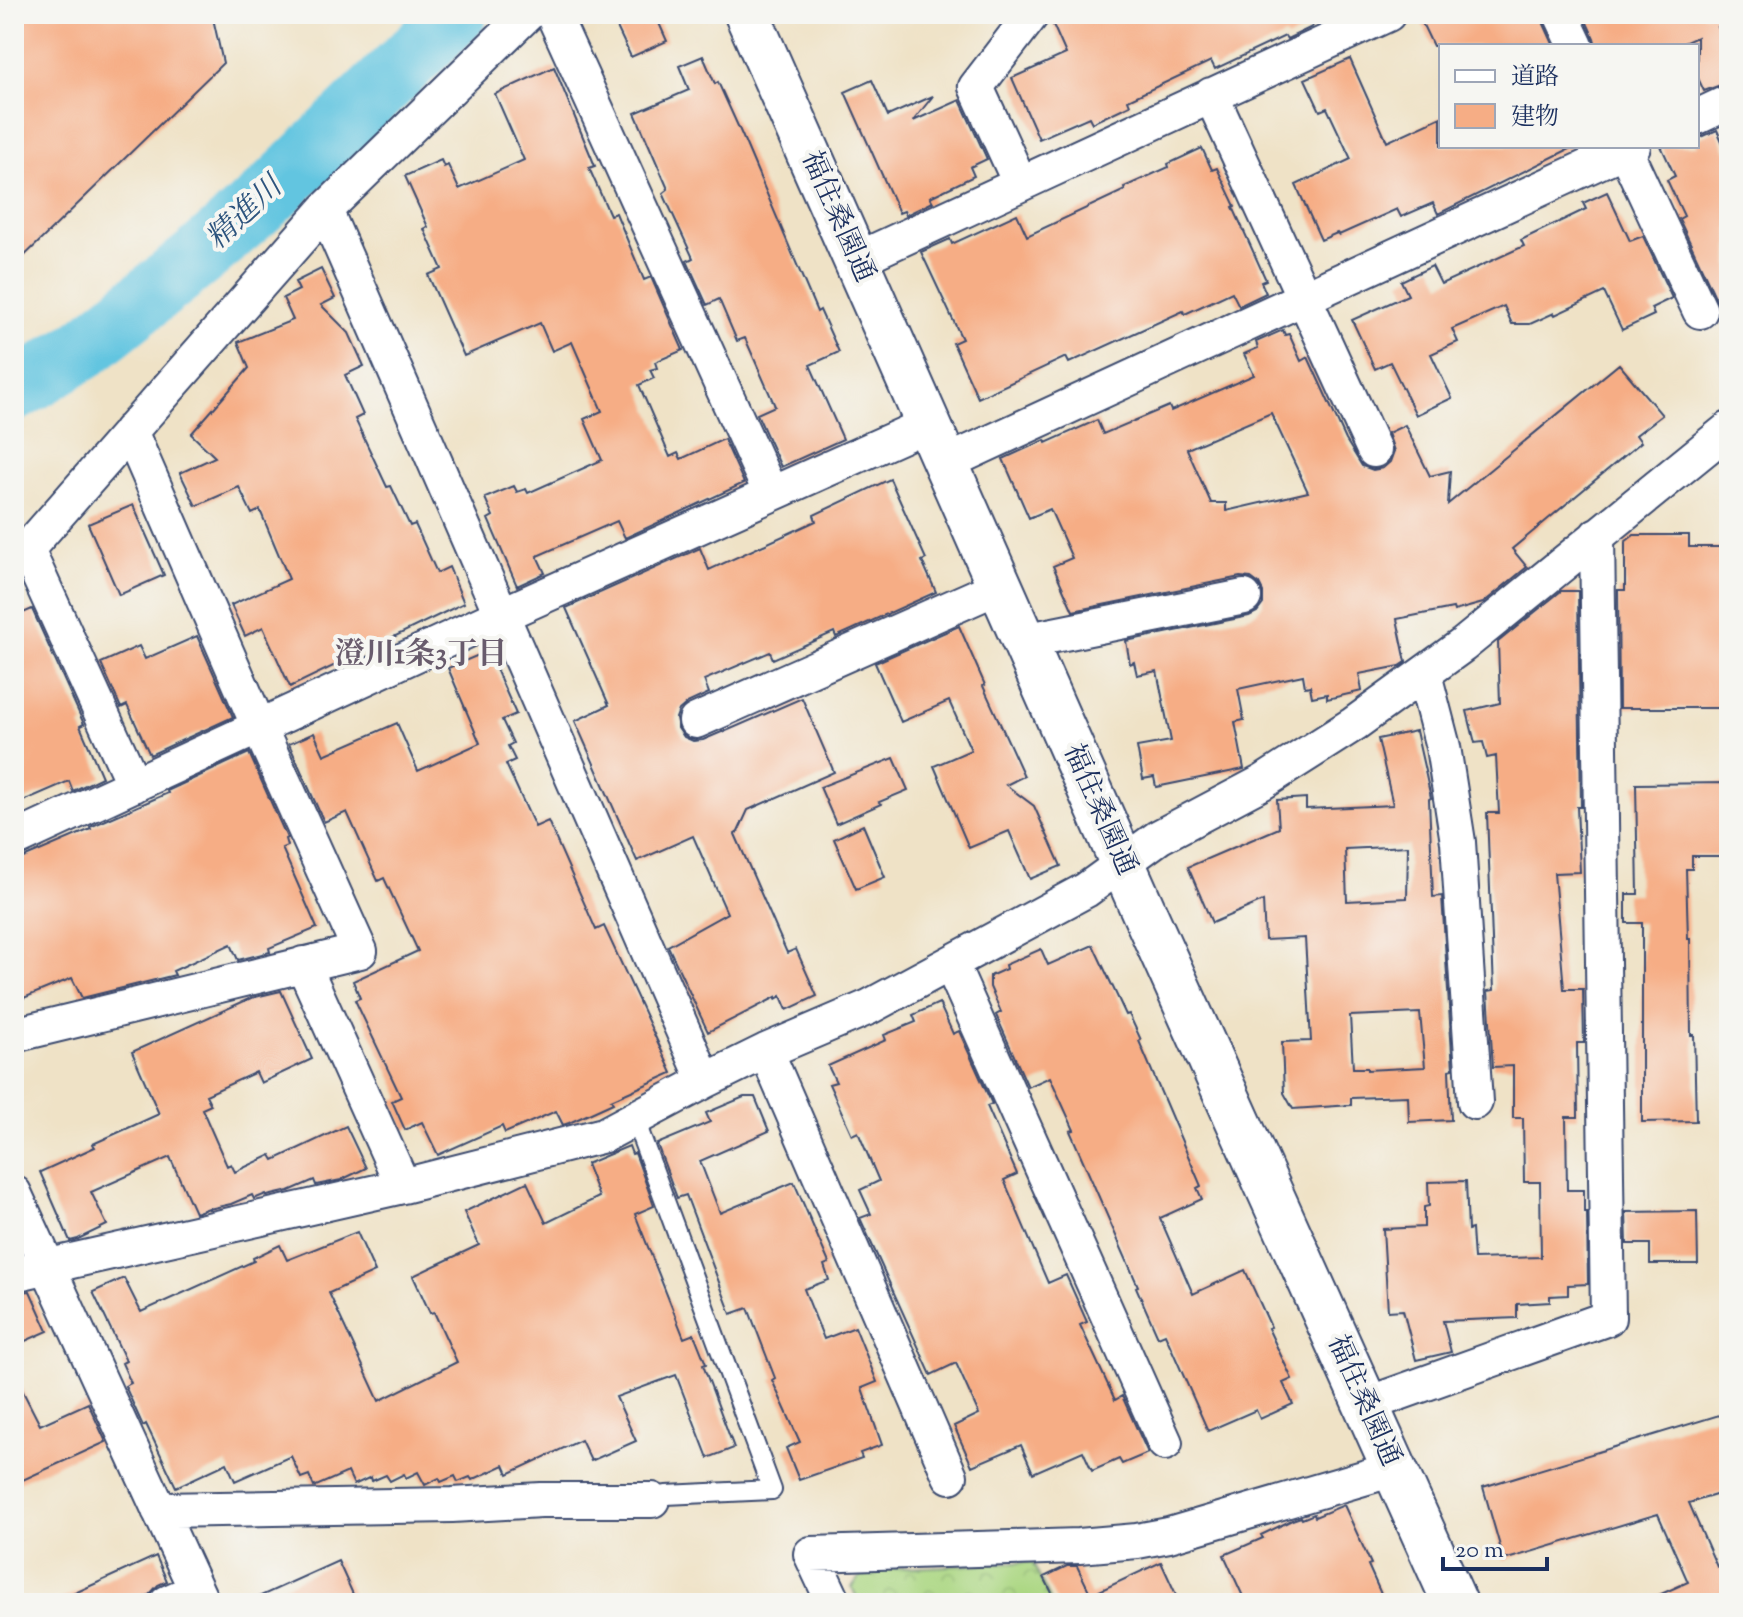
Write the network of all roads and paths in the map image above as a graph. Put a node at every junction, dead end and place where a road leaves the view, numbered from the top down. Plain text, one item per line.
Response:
1 (527, 14) edge
2 (553, 14) edge
3 (747, 14) edge
4 (1032, 14) edge
5 (1388, 14) edge
6 (1561, 14) edge
7 (1345, 23) edge
8 (1575, 44) edge
9 (1211, 95) junction
10 (1729, 102) edge
11 (1699, 116) edge
12 (1625, 148) edge
13 (1627, 148) edge
14 (1020, 183) junction
15 (325, 210) junction
16 (856, 260) junction
17 (1305, 297) junction
18 (1700, 311) dead end
19 (928, 424) junction
20 (1729, 429) edge
21 (130, 431) junction
22 (1374, 450) dead end
23 (946, 463) junction
24 (771, 494) junction
25 (1597, 535) junction
26 (21, 557) edge
27 (1000, 586) junction
28 (1244, 597) dead end
29 (501, 615) junction
30 (1024, 641) junction
31 (1424, 674) junction
32 (696, 721) dead end
33 (259, 727) junction
34 (134, 785) junction
35 (14, 840) edge
36 (1123, 864) junction
37 (303, 964) junction
38 (951, 964) junction
39 (14, 1035) edge
40 (766, 1051) junction
41 (705, 1081) junction
42 (1475, 1102) dead end
43 (635, 1120) junction
44 (403, 1186) junction
45 (14, 1193) edge
46 (47, 1266) junction
47 (14, 1274) edge
48 (1365, 1405) junction
49 (1165, 1443) dead end
50 (1394, 1469) junction
51 (950, 1476) dead end
52 (652, 1500) joint
53 (159, 1510) junction
54 (188, 1599) edge
55 (834, 1603) edge
56 (1455, 1603) edge

1 - 15 street
2 - 24 street
3 - 16 street, 福住桑園通
4 - 14 street
5 - 7 street
6 - 8 street
7 - 9 street
9 - 14 street
9 - 17 street
10 - 11 street
12 - 17 street
13 - 18 street
14 - 16 street
15 - 21 street
15 - 29 street
16 - 19 street, 福住桑園通
17 - 22 street
17 - 23 street
19 - 23 street, 福住桑園通
19 - 24 street
20 - 25 street
21 - 26 street
21 - 33 street
23 - 27 street, 福住桑園通
24 - 29 street
25 - 31 street
25 - 48 street
26 - 34 street
27 - 30 street, 福住桑園通
27 - 32 street
28 - 30 street
29 - 33 street
29 - 41 street
30 - 36 street, 福住桑園通
31 - 36 street
31 - 42 street
33 - 34 street
33 - 37 street
34 - 35 street
36 - 38 street
36 - 48 street, 福住桑園通
37 - 39 street
37 - 44 street
38 - 40 street
38 - 49 street
40 - 41 street
40 - 51 street
41 - 43 street
43 - 44 street
43 - 52 lane
44 - 46 street
45 - 46 street
46 - 47 street
46 - 53 street
48 - 50 street, 福住桑園通
50 - 55 street
50 - 56 street, 福住桑園通
52 - 53 street
53 - 54 street

